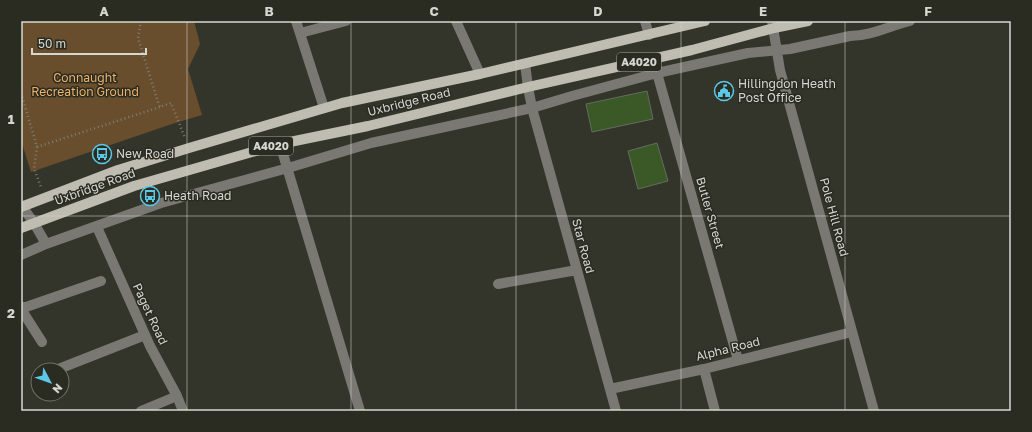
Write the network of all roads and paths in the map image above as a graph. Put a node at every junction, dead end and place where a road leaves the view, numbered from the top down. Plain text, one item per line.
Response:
1 (141, 21) edge
2 (296, 21) edge
3 (346, 21) edge
4 (456, 21) edge
5 (645, 21) edge
6 (705, 21) edge
7 (808, 21) edge
8 (910, 21) edge
9 (773, 25) edge
10 (300, 33) junction
11 (649, 35) junction
12 (777, 50) junction
13 (525, 64) junction
14 (657, 73) junction
15 (480, 74) junction
16 (528, 87) junction
17 (21, 93) edge
18 (160, 107) junction
19 (324, 108) junction
20 (532, 108) junction
21 (280, 144) junction
22 (37, 147) junction
23 (189, 148) junction
24 (288, 168) junction
25 (46, 198) junction
26 (22, 206) edge
27 (34, 223) junction
28 (97, 227) junction
29 (21, 228) edge
30 (46, 244) junction
31 (21, 255) edge
32 (576, 270) junction
33 (101, 281) dead end
34 (498, 284) dead end
35 (21, 308) edge
36 (852, 332) junction
37 (145, 335) junction
38 (42, 342) dead end
39 (738, 360) junction
40 (70, 364) edge
41 (704, 369) junction
42 (610, 389) junction
43 (177, 396) junction
44 (140, 411) edge
45 (183, 411) edge
46 (360, 411) edge
47 (616, 411) edge
48 (715, 411) edge
49 (874, 411) edge

1 - 18 path
2 - 10 street
3 - 10 street
4 - 15 street
5 - 11 street
6 - 11 main road, Uxbridge Road / A4020
7 - 9 main road, Uxbridge Road / A4020
8 - 12 street
9 - 12 street, Pole Hill Road
9 - 16 main road, Uxbridge Road / A4020
10 - 19 street
11 - 13 main road, Uxbridge Road / A4020
12 - 14 street
12 - 36 street, Pole Hill Road
13 - 15 main road, Uxbridge Road / A4020
13 - 16 street, Star Road
14 - 20 street
14 - 39 street, Butler Street
15 - 19 main road, Uxbridge Road / A4020
16 - 20 street, Star Road
16 - 21 main road, Uxbridge Road / A4020
17 - 22 path
18 - 22 path
18 - 23 path
19 - 23 main road, Uxbridge Road / A4020
20 - 24 street
20 - 32 street, Star Road
21 - 24 street
21 - 27 main road, Uxbridge Road / A4020
22 - 25 path
23 - 25 main road, Uxbridge Road / A4020
24 - 28 street
24 - 46 street
25 - 26 main road, Uxbridge Road / A4020
26 - 27 street
27 - 29 main road, Uxbridge Road / A4020
27 - 30 street
28 - 30 street
28 - 37 street, Paget Road
30 - 31 street
32 - 34 street
32 - 42 street, Star Road
33 - 35 street
35 - 38 street
36 - 39 street, Alpha Road
36 - 49 street, Pole Hill Road
37 - 40 street
37 - 43 street, Paget Road
39 - 41 street, Alpha Road
41 - 42 street, Alpha Road
41 - 48 street
42 - 47 street, Star Road
43 - 44 street
43 - 45 street, Paget Road

